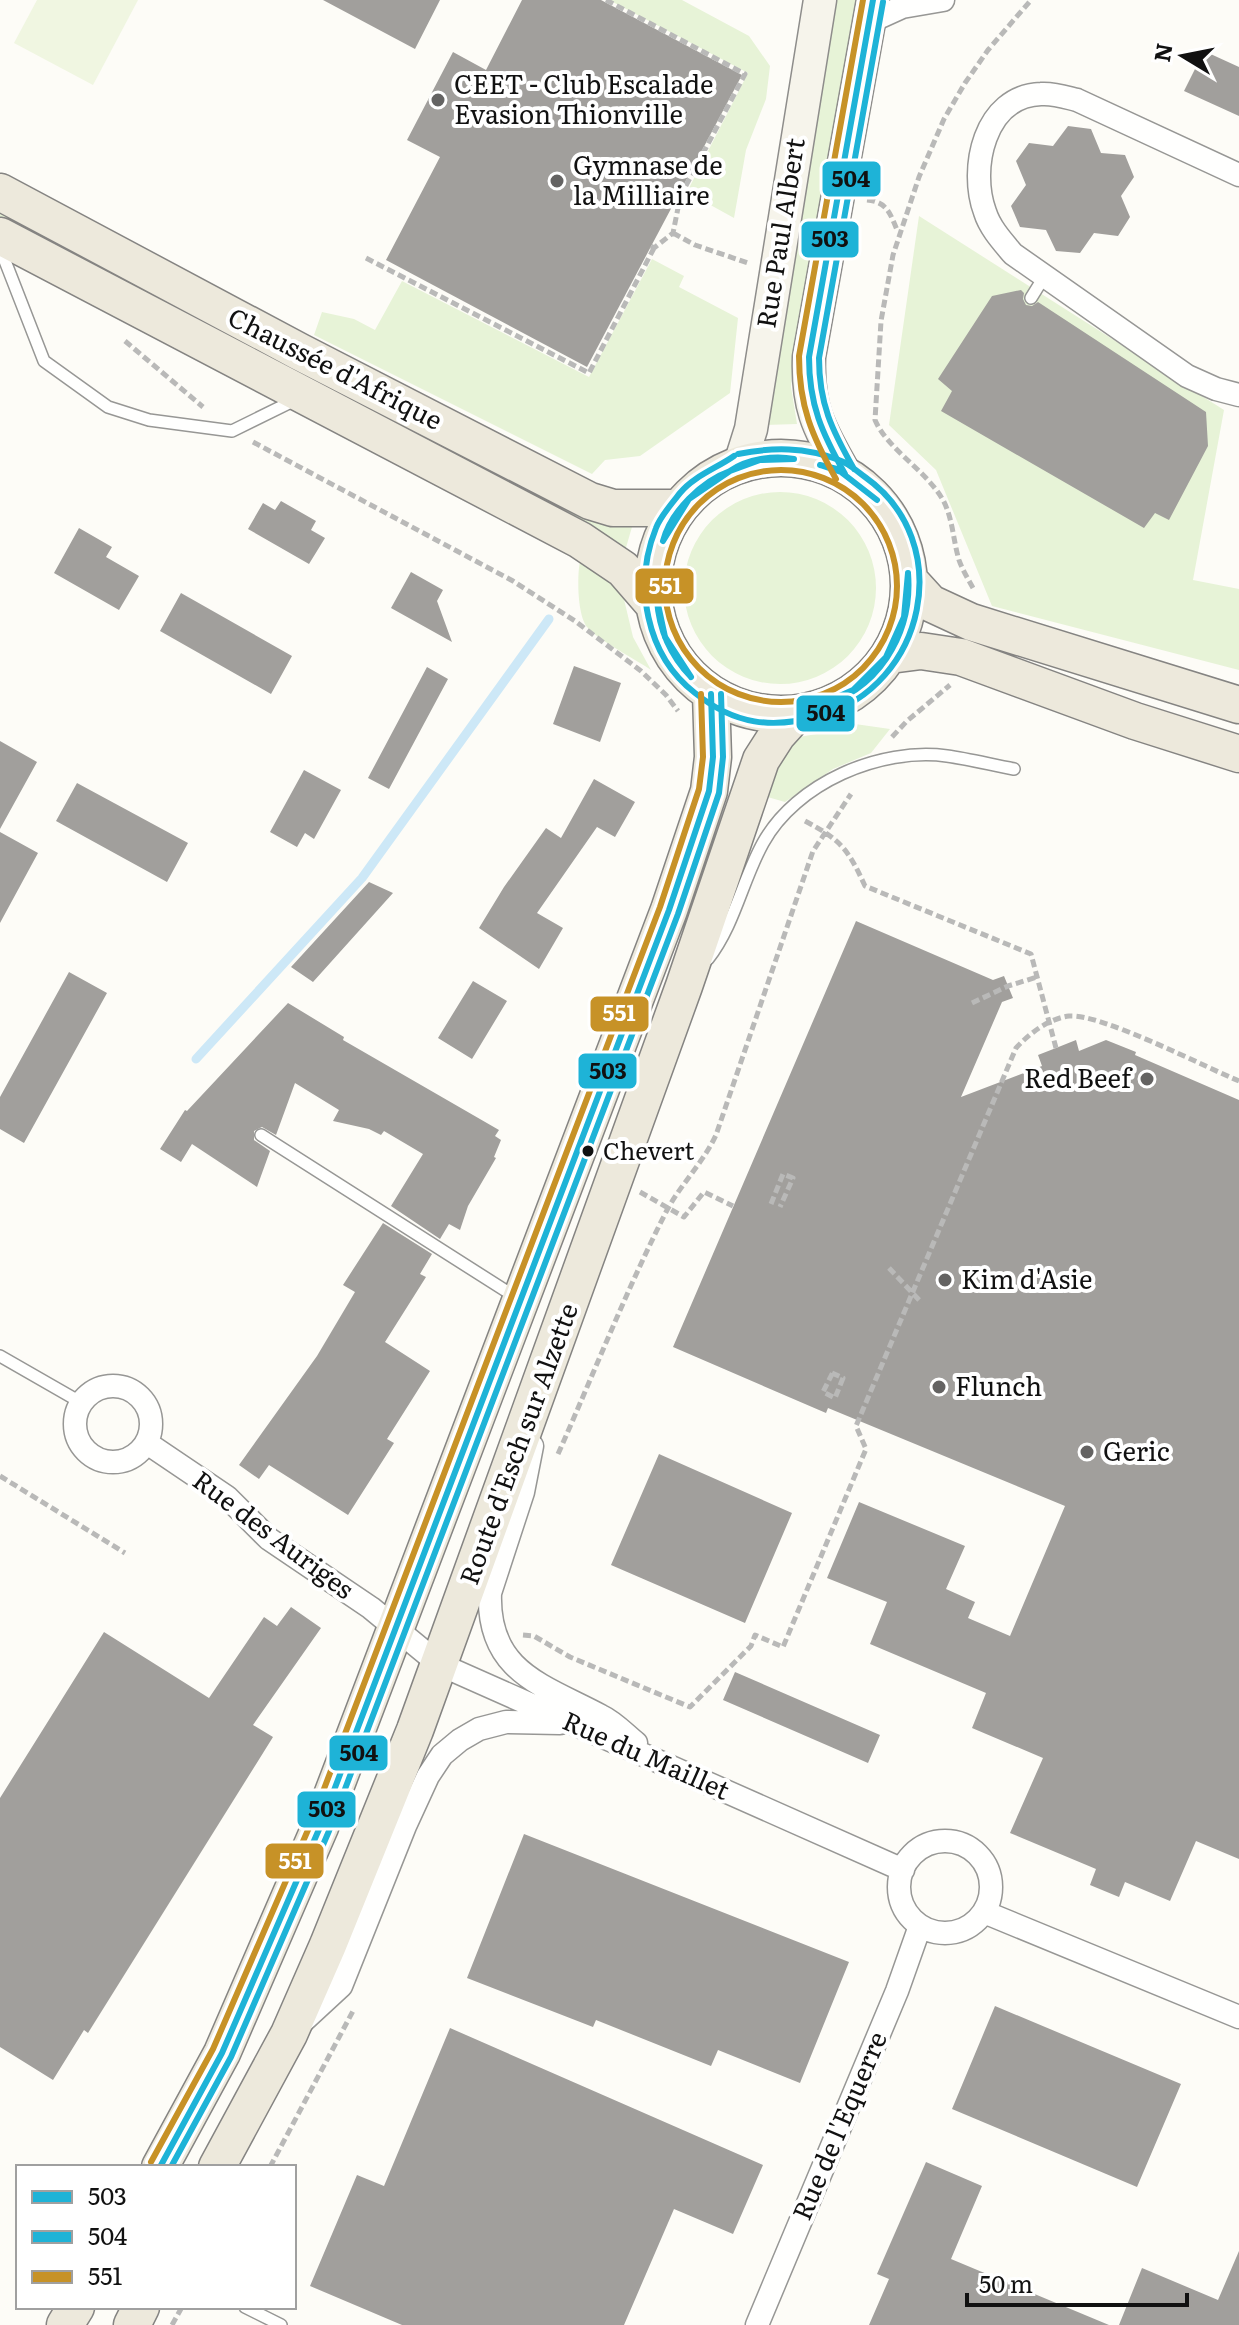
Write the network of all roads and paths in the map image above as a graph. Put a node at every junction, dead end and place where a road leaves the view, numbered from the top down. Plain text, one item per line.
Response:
1 (606, 0) edge
2 (820, 0) edge
3 (943, 0) edge
4 (1031, 0) edge
5 (871, 11) edge
6 (1239, 175) edge
7 (0, 192) edge
8 (673, 233) junction
9 (0, 236) edge
10 (0, 248) edge
11 (366, 258) dead end
12 (749, 263) dead end
13 (1044, 277) junction
14 (1031, 298) dead end
15 (116, 333) dead end
16 (305, 395) junction
17 (1239, 395) edge
18 (232, 431) junction
19 (740, 464) junction
20 (845, 474) junction
21 (679, 508) junction
22 (909, 580) junction
23 (655, 606) junction
24 (971, 622) junction
25 (890, 655) junction
26 (961, 657) junction
27 (711, 694) junction
28 (1239, 705) edge
29 (796, 714) junction
30 (1239, 754) edge
31 (713, 757) junction
32 (874, 762) junction
33 (1014, 769) dead end
34 (834, 838) dead end
35 (1037, 977) junction
36 (684, 986) junction
37 (972, 1003) dead end
38 (1050, 1022) junction
39 (1056, 1048) dead end
40 (1239, 1081) edge
41 (261, 1135) dead end
42 (613, 1181) junction
43 (771, 1204) dead end
44 (733, 1206) dead end
45 (668, 1207) junction
46 (780, 1207) dead end
47 (889, 1268) dead end
48 (912, 1293) junction
49 (521, 1300) junction
50 (920, 1301) dead end
51 (0, 1356) edge
52 (549, 1359) junction
53 (833, 1372) joint
54 (82, 1403) junction
55 (147, 1443) junction
56 (555, 1461) dead end
57 (0, 1476) edge
58 (125, 1553) dead end
59 (397, 1629) junction
60 (494, 1634) junction
61 (439, 1664) junction
62 (574, 1723) junction
63 (658, 1761) junction
64 (903, 1870) junction
65 (984, 1912) junction
66 (920, 1926) junction
67 (358, 2002) dead end
68 (1239, 2017) edge
69 (289, 2034) junction
70 (161, 2165) edge
71 (218, 2165) edge
72 (271, 2165) edge
73 (249, 2309) edge
74 (281, 2325) edge
75 (757, 2325) edge

1 - 8 path
2 - 19 main road, Rue Paul Albert
3 - 5 street
4 - 24 path
5 - 20 main road, Rue Paul Albert
6 - 13 street
7 - 21 main road, Chaussée d'Afrique
8 - 11 path
8 - 12 path
9 - 16 main road, Chaussée d'Afrique
10 - 18 lane
13 - 14 lane
13 - 17 street
15 - 18 path
16 - 18 lane
16 - 23 main road, Chaussée d'Afrique
18 - 31 path
19 - 20 main road
19 - 21 main road
20 - 22 main road
21 - 23 main road
22 - 24 main road
22 - 25 main road
23 - 27 main road
24 - 28 main road
25 - 26 main road
25 - 29 main road
26 - 30 main road
26 - 32 path
27 - 29 main road
27 - 31 main road
29 - 36 main road, Route d'Esch sur Alzette
31 - 49 main road
32 - 33 lane
32 - 36 lane
32 - 45 path
34 - 35 path
35 - 37 path
35 - 38 path
36 - 42 main road, Route d'Esch sur Alzette
38 - 39 path
38 - 40 path
38 - 48 path
41 - 49 lane
42 - 45 path
42 - 52 main road, Route d'Esch sur Alzette
43 - 46 path
44 - 45 path
45 - 56 path
47 - 48 path
48 - 50 path
48 - 60 path
49 - 59 main road
51 - 54 lane
52 - 60 street
52 - 61 main road, Route d'Esch sur Alzette
53 - 53 path
54 - 55 street
54 - 55 street
55 - 59 street, Rue des Auriges
57 - 58 path
59 - 61 street, Rue du Maillet
59 - 70 main road
60 - 63 street
61 - 62 street, Rue du Maillet
61 - 69 main road, Route d'Esch sur Alzette
62 - 63 street, Rue du Maillet
62 - 69 street
63 - 64 street, Rue du Maillet
64 - 65 street
64 - 66 street
65 - 66 street
65 - 68 street
66 - 75 street, Rue de l'Equerre
67 - 72 path
69 - 71 main road, Route d'Esch sur Alzette
73 - 74 lane

